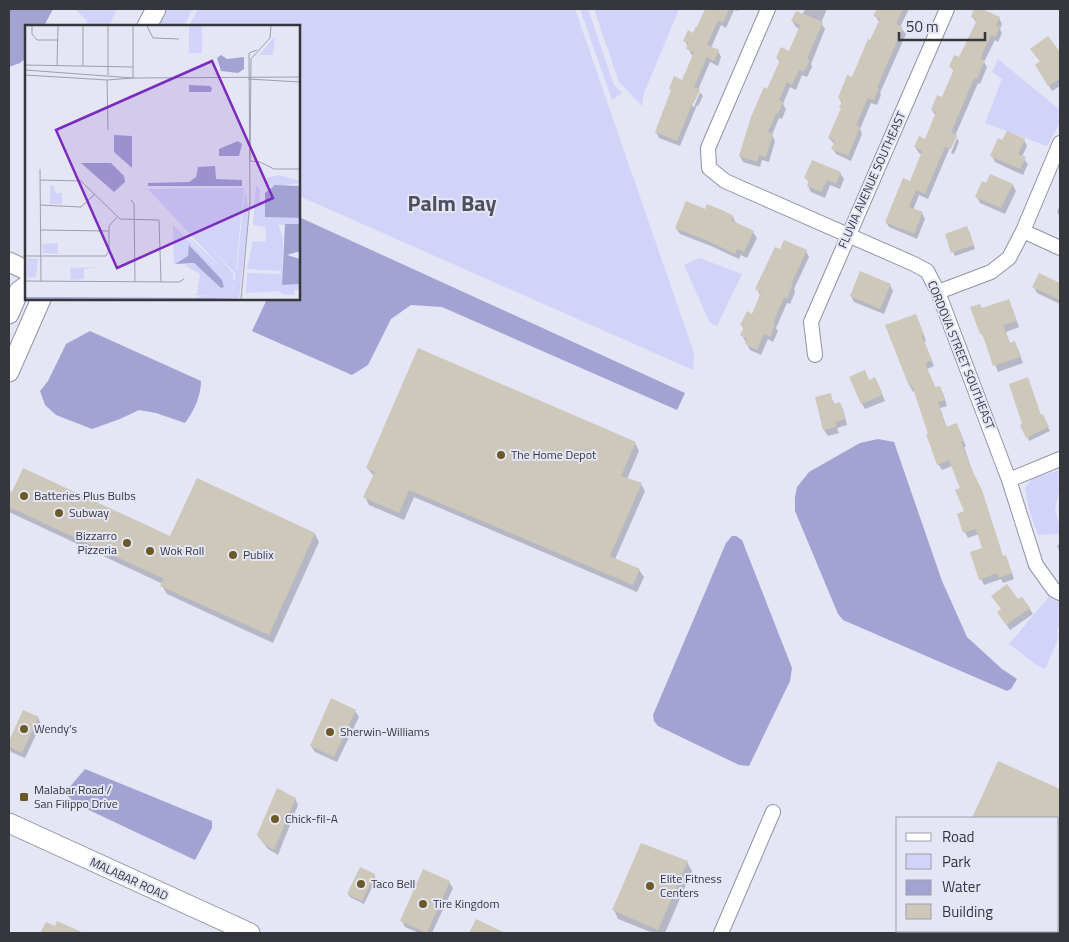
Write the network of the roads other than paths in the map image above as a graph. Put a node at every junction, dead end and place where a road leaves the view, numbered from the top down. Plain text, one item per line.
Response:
1 (156, 9) edge
2 (768, 9) edge
3 (948, 9) edge
4 (148, 25) edge
5 (1060, 143) edge
6 (1023, 230) junction
7 (848, 236) junction
8 (1060, 248) edge
9 (9, 262) edge
10 (25, 270) edge
11 (25, 287) edge
12 (938, 292) junction
13 (41, 300) edge
14 (9, 314) edge
15 (815, 355) dead end
16 (9, 372) edge
17 (1060, 459) edge
18 (1009, 480) junction
19 (1060, 593) edge
20 (773, 812) dead end
21 (9, 824) edge
22 (250, 933) edge
23 (721, 933) edge

1 - 4 main road
2 - 7 street, CORDOVA STREET SOUTHEAST
3 - 7 street, FLUVIA AVENUE SOUTHEAST
5 - 6 street
6 - 8 street
6 - 12 street
7 - 12 street, CORDOVA STREET SOUTHEAST
7 - 15 street, FLUVIA AVENUE SOUTHEAST
9 - 10 main road
11 - 14 main road
12 - 18 street, CORDOVA STREET SOUTHEAST
13 - 16 main road
17 - 18 street
18 - 19 street, CORDOVA STREET SOUTHEAST
20 - 23 street
21 - 22 main road, MALABAR ROAD

